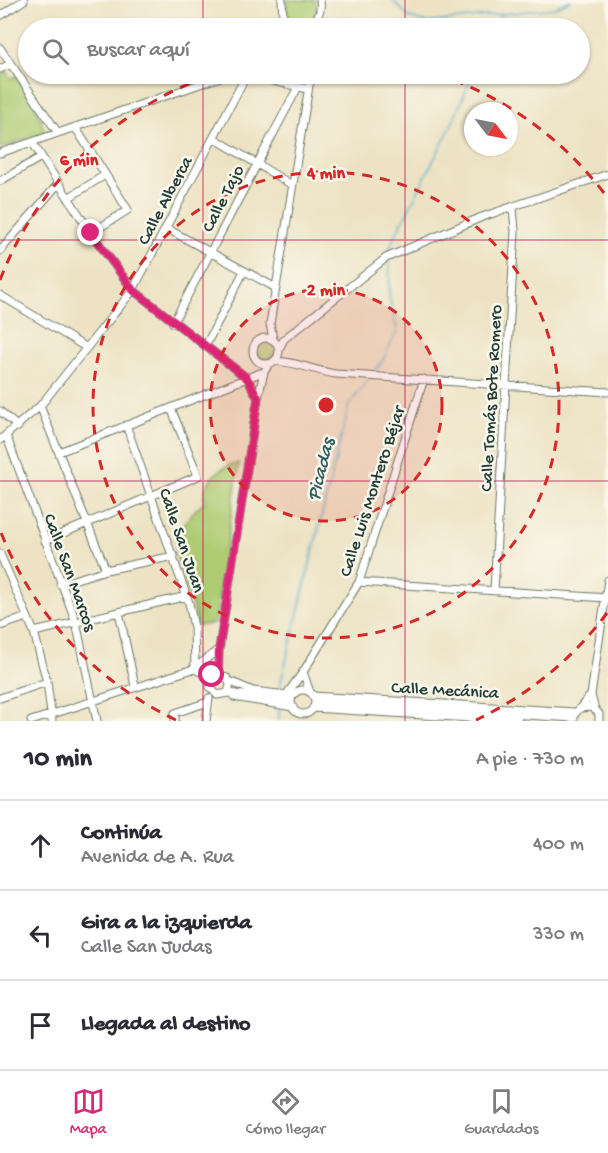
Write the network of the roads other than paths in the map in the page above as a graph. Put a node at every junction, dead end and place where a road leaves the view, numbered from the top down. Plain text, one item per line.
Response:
1 (24, 0) edge
2 (320, 0) edge
3 (282, 1) edge
4 (0, 16) edge
5 (318, 17) edge
6 (283, 18) edge
7 (0, 48) edge
8 (10, 63) junction
9 (0, 69) edge
10 (18, 75) edge
11 (24, 84) edge
12 (200, 84) edge
13 (242, 84) edge
14 (286, 84) edge
15 (309, 84) edge
16 (298, 87) junction
17 (308, 89) junction
18 (75, 127) junction
19 (58, 133) junction
20 (214, 138) junction
21 (32, 142) junction
22 (0, 153) edge
23 (41, 157) junction
24 (256, 164) junction
25 (608, 174) edge
26 (105, 175) junction
27 (0, 181) edge
28 (58, 183) junction
29 (292, 185) junction
30 (68, 198) junction
31 (513, 207) junction
32 (166, 228) junction
33 (91, 233) junction
34 (0, 251) edge
35 (211, 253) junction
36 (244, 271) junction
37 (276, 288) junction
38 (133, 290) junction
39 (0, 295) edge
40 (173, 323) junction
41 (270, 324) junction
42 (262, 338) junction
43 (284, 339) junction
44 (274, 340) junction
45 (205, 347) junction
46 (87, 348) junction
47 (279, 351) junction
48 (259, 362) junction
49 (289, 362) junction
50 (272, 363) junction
51 (260, 373) junction
52 (424, 379) junction
53 (249, 381) junction
54 (261, 385) junction
55 (506, 385) junction
56 (608, 392) edge
57 (258, 398) junction
58 (40, 406) junction
59 (171, 408) junction
60 (0, 411) edge
61 (126, 425) junction
62 (18, 427) junction
63 (3, 438) edge
64 (59, 452) junction
65 (151, 495) junction
66 (88, 523) junction
67 (45, 542) junction
68 (0, 554) edge
69 (174, 556) junction
70 (106, 570) junction
71 (608, 580) edge
72 (359, 582) junction
73 (60, 584) junction
74 (494, 590) junction
75 (187, 596) junction
76 (607, 598) edge
77 (119, 612) junction
78 (27, 616) junction
79 (76, 622) junction
80 (0, 626) edge
81 (34, 632) junction
82 (219, 649) junction
83 (194, 668) junction
84 (303, 672) junction
85 (216, 676) junction
86 (229, 681) junction
87 (47, 682) junction
88 (135, 686) junction
89 (210, 687) junction
90 (224, 694) junction
91 (244, 694) junction
92 (591, 695) junction
93 (0, 699) edge
94 (286, 700) junction
95 (93, 701) junction
96 (208, 702) junction
97 (313, 702) junction
98 (207, 712) junction
99 (608, 714) edge
100 (576, 715) edge
101 (598, 716) edge
102 (52, 718) edge
103 (608, 719) edge
104 (31, 721) edge
105 (97, 721) edge
106 (175, 721) edge
107 (206, 721) edge
108 (298, 721) edge
109 (305, 721) edge
110 (519, 721) edge

1 - 4 street
2 - 5 street
3 - 6 street
7 - 8 street
8 - 9 street
8 - 10 street
11 - 19 street
12 - 18 street
13 - 20 street, Calle Alberca
14 - 16 street
15 - 17 street
16 - 17 street
16 - 24 street, Calle Tajo
17 - 29 street
18 - 19 street
18 - 26 street
19 - 21 street
20 - 24 street
20 - 32 street, Calle Alberca
21 - 22 street
21 - 23 street
23 - 27 street
23 - 28 street
24 - 29 street
24 - 35 street, Calle Tajo
25 - 31 street
26 - 30 street
26 - 33 street
28 - 30 street
28 - 34 street
29 - 37 street
30 - 33 street
31 - 43 street
31 - 55 street, Calle Tomás Bote Romero
32 - 35 street
32 - 38 street, Calle Alberca
33 - 38 street
35 - 36 street
35 - 40 street, Calle Tajo
36 - 37 street
36 - 45 street
37 - 41 street
38 - 40 street
38 - 46 street, Calle Alberca
39 - 46 street
40 - 45 street
41 - 42 street
41 - 44 street
42 - 44 street
42 - 48 street
43 - 44 street
43 - 47 street
44 - 47 street
45 - 53 street
46 - 58 street, Calle Alberca
47 - 49 street
47 - 50 street
48 - 50 street
48 - 51 street
49 - 50 street
49 - 52 street
50 - 54 street
51 - 53 street
51 - 54 street
52 - 55 street
52 - 72 street, Calle Luis Montero Béjar
53 - 54 street
53 - 57 street
53 - 59 street
54 - 57 street
55 - 56 street
55 - 74 street, Calle Tomás Bote Romero
57 - 82 street
58 - 62 street, Calle Alberca
58 - 64 street
59 - 61 street
59 - 65 street
60 - 62 street
61 - 64 street
61 - 65 street, Calle San Juan
62 - 63 street, Calle Alberca
63 - 67 street, Calle San Marcos
64 - 66 street
65 - 66 street
65 - 69 street, Calle San Juan
66 - 67 street
66 - 70 street
67 - 73 street, Calle San Marcos
68 - 78 street
69 - 70 street
69 - 75 street, Calle San Juan
70 - 73 street
71 - 76 street
72 - 74 street
72 - 84 street, Calle Luis Montero Béjar
73 - 79 street, Calle San Marcos
74 - 76 street
75 - 77 street
75 - 83 street, Calle San Juan
76 - 92 street
77 - 79 street
77 - 88 street
78 - 80 street
78 - 81 street
79 - 81 street
79 - 95 street, Calle San Marcos
81 - 87 street
82 - 83 street
82 - 85 street
82 - 86 street
83 - 85 street
83 - 88 street
83 - 89 street
84 - 94 street, Calle Luis Montero Béjar
84 - 97 street
85 - 86 street
85 - 89 street
86 - 90 street
86 - 91 street
86 - 94 street
87 - 93 street
87 - 102 street
88 - 95 street
89 - 90 street
89 - 96 street
90 - 91 street
90 - 94 street
90 - 98 street
91 - 94 street
92 - 100 street
92 - 101 street
94 - 97 street
94 - 97 street
94 - 108 street
95 - 102 street
95 - 105 street, Calle San Marcos
96 - 98 street
96 - 106 street
97 - 100 street, Calle Mecánica
97 - 109 street
97 - 110 street, Calle Mecánica
98 - 107 street
99 - 101 street
100 - 101 street, Calle Mecánica
101 - 103 street
102 - 104 street

